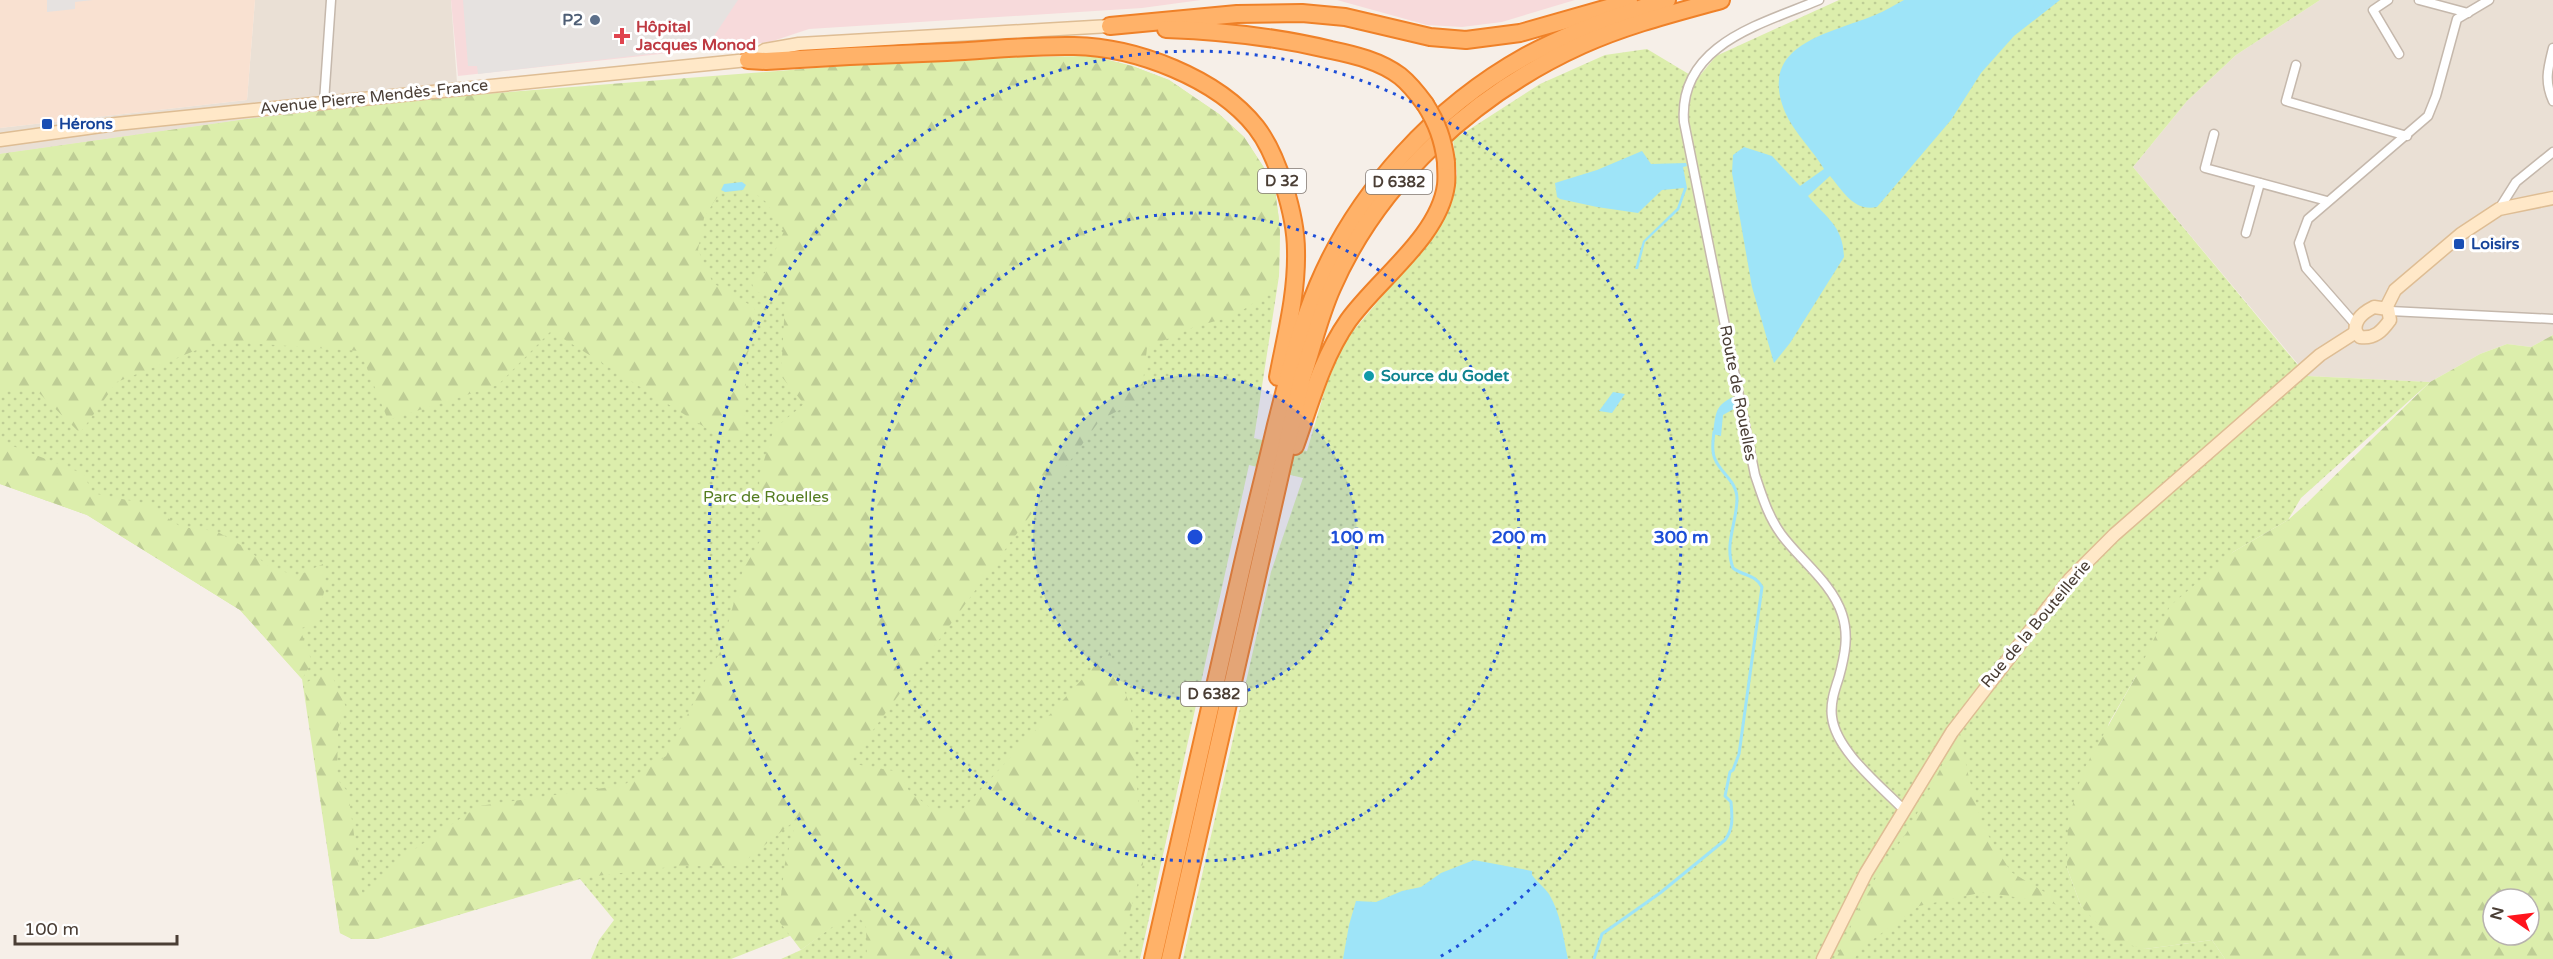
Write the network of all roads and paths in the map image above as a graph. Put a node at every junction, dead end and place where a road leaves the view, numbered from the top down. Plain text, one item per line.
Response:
1 (331, 0) edge
2 (1635, 0) edge
3 (1667, 0) edge
4 (1720, 0) edge
5 (1819, 0) edge
6 (2388, 0) edge
7 (2419, 0) edge
8 (2489, 0) edge
9 (2468, 13) junction
10 (1110, 26) junction
11 (2553, 48) edge
12 (2399, 54) dead end
13 (748, 60) junction
14 (2296, 65) dead end
15 (2553, 101) edge
16 (324, 102) junction
17 (2214, 134) dead end
18 (2407, 136) junction
19 (0, 140) edge
20 (2553, 152) edge
21 (2260, 183) junction
22 (2553, 198) edge
23 (2327, 201) junction
24 (2499, 209) junction
25 (2246, 233) dead end
26 (2388, 309) junction
27 (2553, 320) edge
28 (2356, 328) junction
29 (1253, 520) junction
30 (1267, 530) junction
31 (1904, 810) junction
32 (1154, 959) edge
33 (1170, 959) edge
34 (1823, 959) edge

1 - 16 street
2 - 10 highway
3 - 29 highway, D 6382
4 - 30 highway, D 6382
5 - 31 street, Route de Rouelles
6 - 12 street
7 - 9 street
8 - 9 street
9 - 18 street
10 - 13 street, D 32
10 - 30 highway, D 32, bridge
11 - 15 street
13 - 16 street, Avenue Pierre Mendès-France / D 32
13 - 29 highway, D 32
14 - 18 street
16 - 19 street, Avenue Pierre Mendès-France / D 32
17 - 21 street
18 - 23 street
20 - 24 street
21 - 23 street
21 - 25 street
22 - 24 street
23 - 28 street
24 - 26 street
26 - 27 street
26 - 28 street
26 - 28 street
28 - 31 street, Rue de la Bouteillerie
29 - 32 highway, D 6382
30 - 33 highway, D 6382
31 - 34 street, Rue de la Bouteillerie

